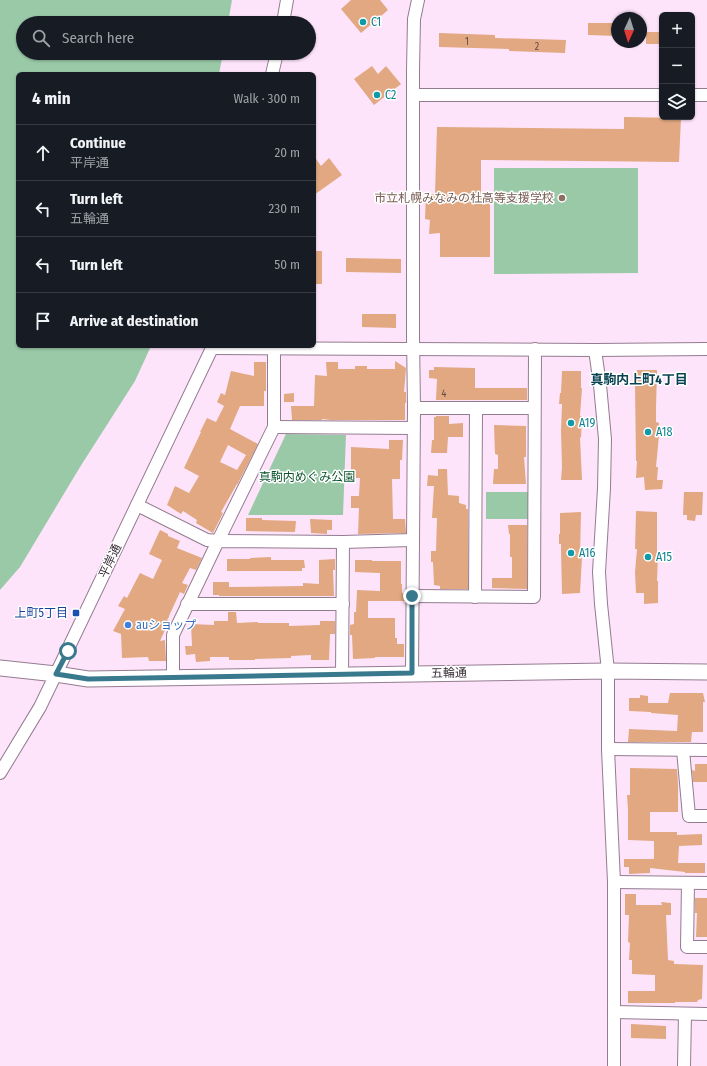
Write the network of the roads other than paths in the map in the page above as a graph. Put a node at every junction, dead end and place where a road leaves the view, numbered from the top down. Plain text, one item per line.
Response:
1 (288, 0) edge
2 (418, 0) edge
3 (285, 16) edge
4 (275, 60) edge
5 (272, 72) edge
6 (413, 95) junction
7 (659, 95) edge
8 (695, 95) edge
9 (707, 95) edge
10 (213, 348) edge
11 (244, 348) edge
12 (274, 349) junction
13 (413, 349) junction
14 (534, 349) junction
15 (707, 349) edge
16 (594, 350) junction
17 (414, 408) junction
18 (476, 408) junction
19 (534, 408) junction
20 (274, 427) junction
21 (413, 428) junction
22 (137, 505) junction
23 (412, 540) junction
24 (218, 541) junction
25 (343, 542) junction
26 (412, 596) junction
27 (475, 597) junction
28 (187, 604) junction
29 (342, 604) junction
30 (0, 668) edge
31 (608, 671) junction
32 (707, 672) edge
33 (412, 673) junction
34 (56, 674) junction
35 (342, 675) junction
36 (173, 677) junction
37 (608, 749) junction
38 (683, 750) junction
39 (707, 750) edge
40 (0, 773) edge
41 (707, 816) edge
42 (614, 882) junction
43 (688, 883) junction
44 (707, 883) edge
45 (707, 947) edge
46 (614, 1012) junction
47 (686, 1014) junction
48 (707, 1014) edge
49 (614, 1066) edge
50 (684, 1066) edge

1 - 3 street
2 - 6 street
4 - 5 street
6 - 7 street
6 - 13 street
8 - 9 street
10 - 22 street, 平岸通
11 - 12 street
12 - 13 street
12 - 20 street
13 - 14 street
13 - 17 street
14 - 16 street
14 - 19 street
15 - 16 street
16 - 31 street
17 - 18 street
17 - 21 street
18 - 19 street
18 - 27 street
19 - 27 street
20 - 21 street
20 - 24 street
21 - 23 street
22 - 24 street
22 - 34 street, 平岸通
23 - 25 street
23 - 26 street
24 - 25 street
24 - 28 street
25 - 29 street
26 - 27 street
26 - 33 street
28 - 29 street
28 - 36 street
29 - 35 street
30 - 34 main road, 五輪通
31 - 32 main road, 五輪通
31 - 33 main road, 五輪通
31 - 37 street
33 - 35 main road, 五輪通
34 - 36 main road, 五輪通
34 - 40 street, 平岸通
35 - 36 main road, 五輪通
37 - 38 street
37 - 42 street
38 - 39 street
38 - 41 street
42 - 43 street
42 - 46 street
43 - 44 street
43 - 45 street
46 - 47 street
46 - 49 street
47 - 48 street
47 - 50 street

